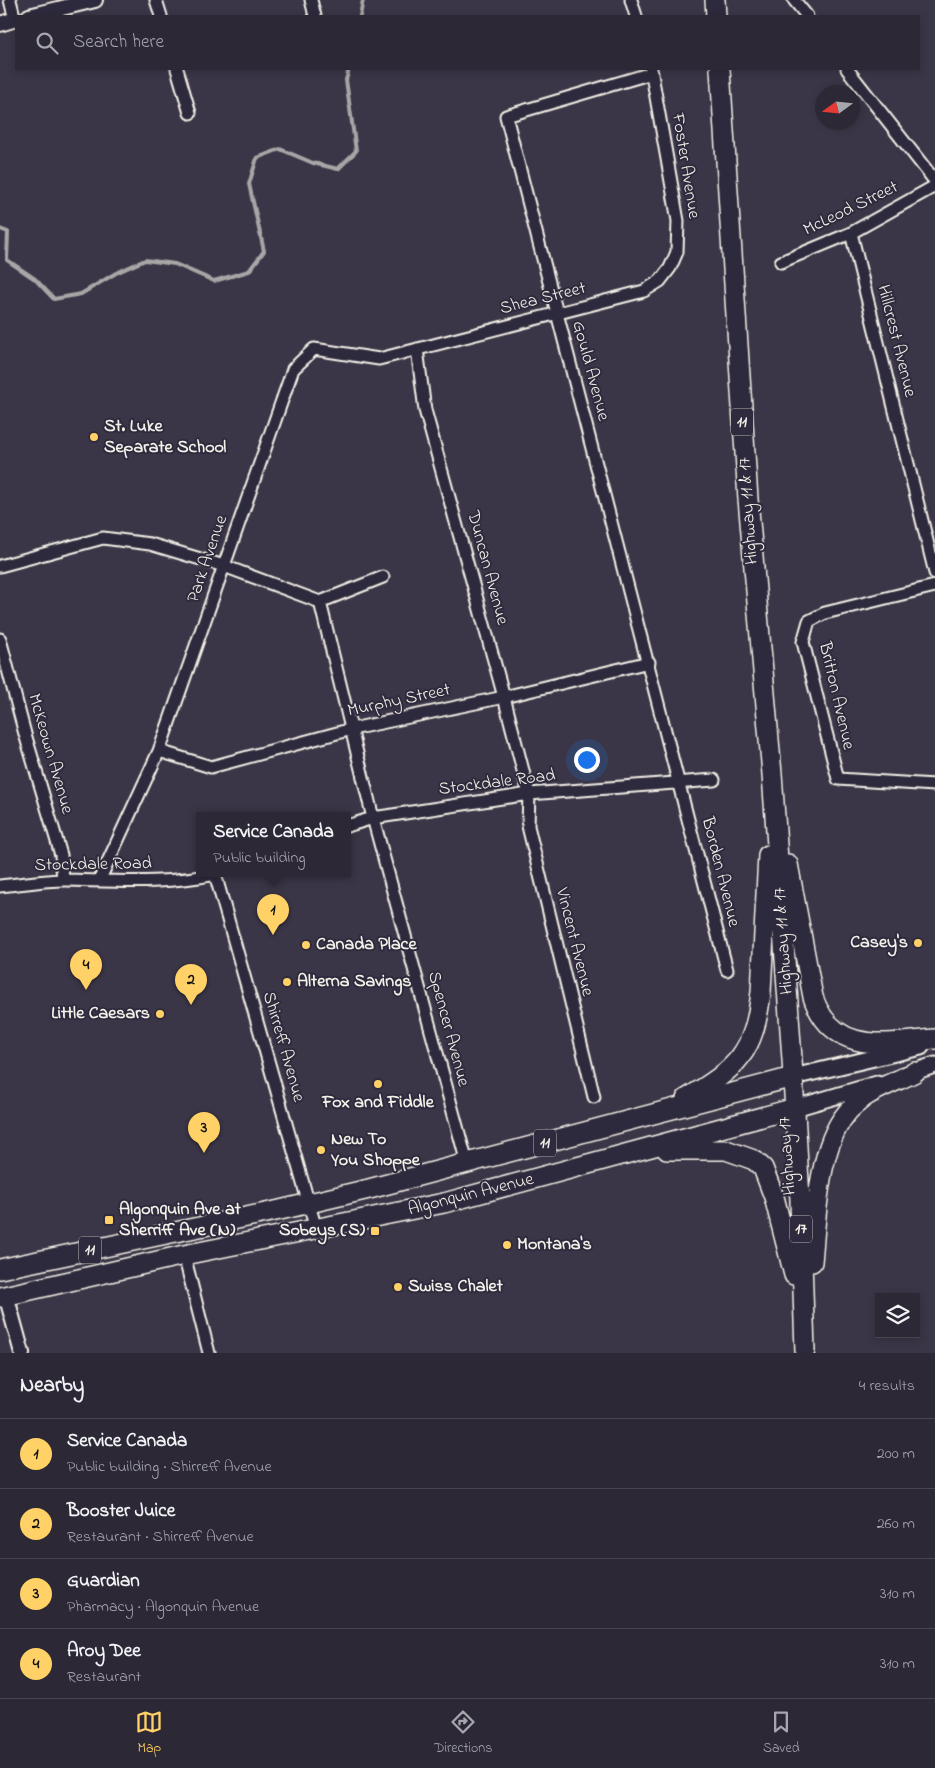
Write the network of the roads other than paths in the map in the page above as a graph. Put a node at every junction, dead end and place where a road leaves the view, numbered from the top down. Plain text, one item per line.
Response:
1 (10, 0) edge
2 (95, 0) edge
3 (156, 0) edge
4 (311, 0) edge
5 (631, 0) edge
6 (794, 0) edge
7 (18, 15) edge
8 (32, 15) edge
9 (161, 15) edge
10 (315, 15) edge
11 (636, 15) edge
12 (806, 15) edge
13 (15, 20) edge
14 (0, 24) edge
15 (177, 70) edge
16 (720, 70) edge
17 (849, 70) edge
18 (652, 71) edge
19 (190, 113) dead end
20 (935, 181) edge
21 (935, 186) edge
22 (851, 233) junction
23 (781, 262) dead end
24 (670, 268) joint
25 (556, 315) junction
26 (417, 349) junction
27 (0, 566) edge
28 (224, 566) junction
29 (935, 574) edge
30 (383, 577) dead end
31 (935, 586) edge
32 (320, 602) junction
33 (0, 639) edge
34 (649, 662) junction
35 (504, 697) junction
36 (352, 729) junction
37 (159, 751) junction
38 (772, 774) junction
39 (714, 780) dead end
40 (680, 782) junction
41 (935, 785) edge
42 (529, 794) junction
43 (373, 818) junction
44 (351, 825) edge
45 (200, 877) edge
46 (216, 877) edge
47 (63, 880) junction
48 (99, 881) junction
49 (0, 886) edge
50 (727, 970) dead end
51 (935, 1039) edge
52 (935, 1044) edge
53 (935, 1065) edge
54 (915, 1072) junction
55 (787, 1078) junction
56 (594, 1097) dead end
57 (668, 1110) junction
58 (790, 1110) junction
59 (639, 1150) junction
60 (467, 1163) junction
61 (309, 1204) junction
62 (316, 1229) junction
63 (184, 1256) junction
64 (0, 1270) edge
65 (3, 1296) edge
66 (805, 1352) edge
67 (22, 1353) edge
68 (209, 1353) edge

1 - 7 street
2 - 8 street
3 - 9 street
4 - 10 street
5 - 11 street
6 - 12 street
13 - 14 street
15 - 19 street
16 - 38 highway, Highway 11 & 17 / 11
17 - 20 street
18 - 24 street, Foster Avenue
18 - 25 street, Gould Avenue
21 - 22 street, McLeod Street
22 - 23 street, McLeod Street
22 - 29 street, Hillcrest Avenue
24 - 25 street, Shea Street
25 - 26 street, Shea Street
25 - 34 street, Gould Avenue
26 - 28 street, Park Avenue
26 - 35 street, Duncan Avenue
27 - 28 street
28 - 32 street
28 - 37 street, Park Avenue
30 - 32 street
31 - 41 street, Britton Avenue
32 - 36 street, Spencer Avenue
33 - 47 street, McKeown Avenue
34 - 35 street, Murphy Street
34 - 40 street, Gould Avenue
35 - 36 street, Murphy Street
35 - 42 street, Duncan Avenue
36 - 37 street, Murphy Street
36 - 43 street, Spencer Avenue
37 - 48 street, Park Avenue
38 - 51 highway
38 - 55 highway, Highway 11 & 17 / 11
38 - 57 highway
39 - 40 street, Stockdale Road
40 - 42 street, Stockdale Road
40 - 50 street, Borden Avenue
42 - 43 street, Stockdale Road
42 - 56 street, Vincent Avenue
43 - 44 street, Stockdale Road
43 - 60 street, Spencer Avenue
45 - 48 street, Stockdale Road
46 - 61 street, Shirreff Avenue
47 - 48 street, Stockdale Road
47 - 49 street, Stockdale Road
52 - 55 main road, Algonquin Avenue
53 - 54 main road, Algonquin Avenue
54 - 58 main road, Algonquin Avenue
54 - 66 highway
55 - 57 highway, Algonquin Avenue / 11
55 - 58 highway, Highway 11 & 17 / 11
57 - 60 highway, Algonquin Avenue / 11
58 - 59 highway, Algonquin Avenue / 11
58 - 66 highway, Highway 17 / 17
59 - 62 highway, Algonquin Avenue / 11
59 - 66 highway
60 - 61 highway, Algonquin Avenue / 11
61 - 62 street, Shirreff Avenue
61 - 64 highway, Algonquin Avenue / 11
62 - 63 highway, Algonquin Avenue / 11
63 - 65 highway, Algonquin Avenue / 11
63 - 68 street
65 - 67 street

